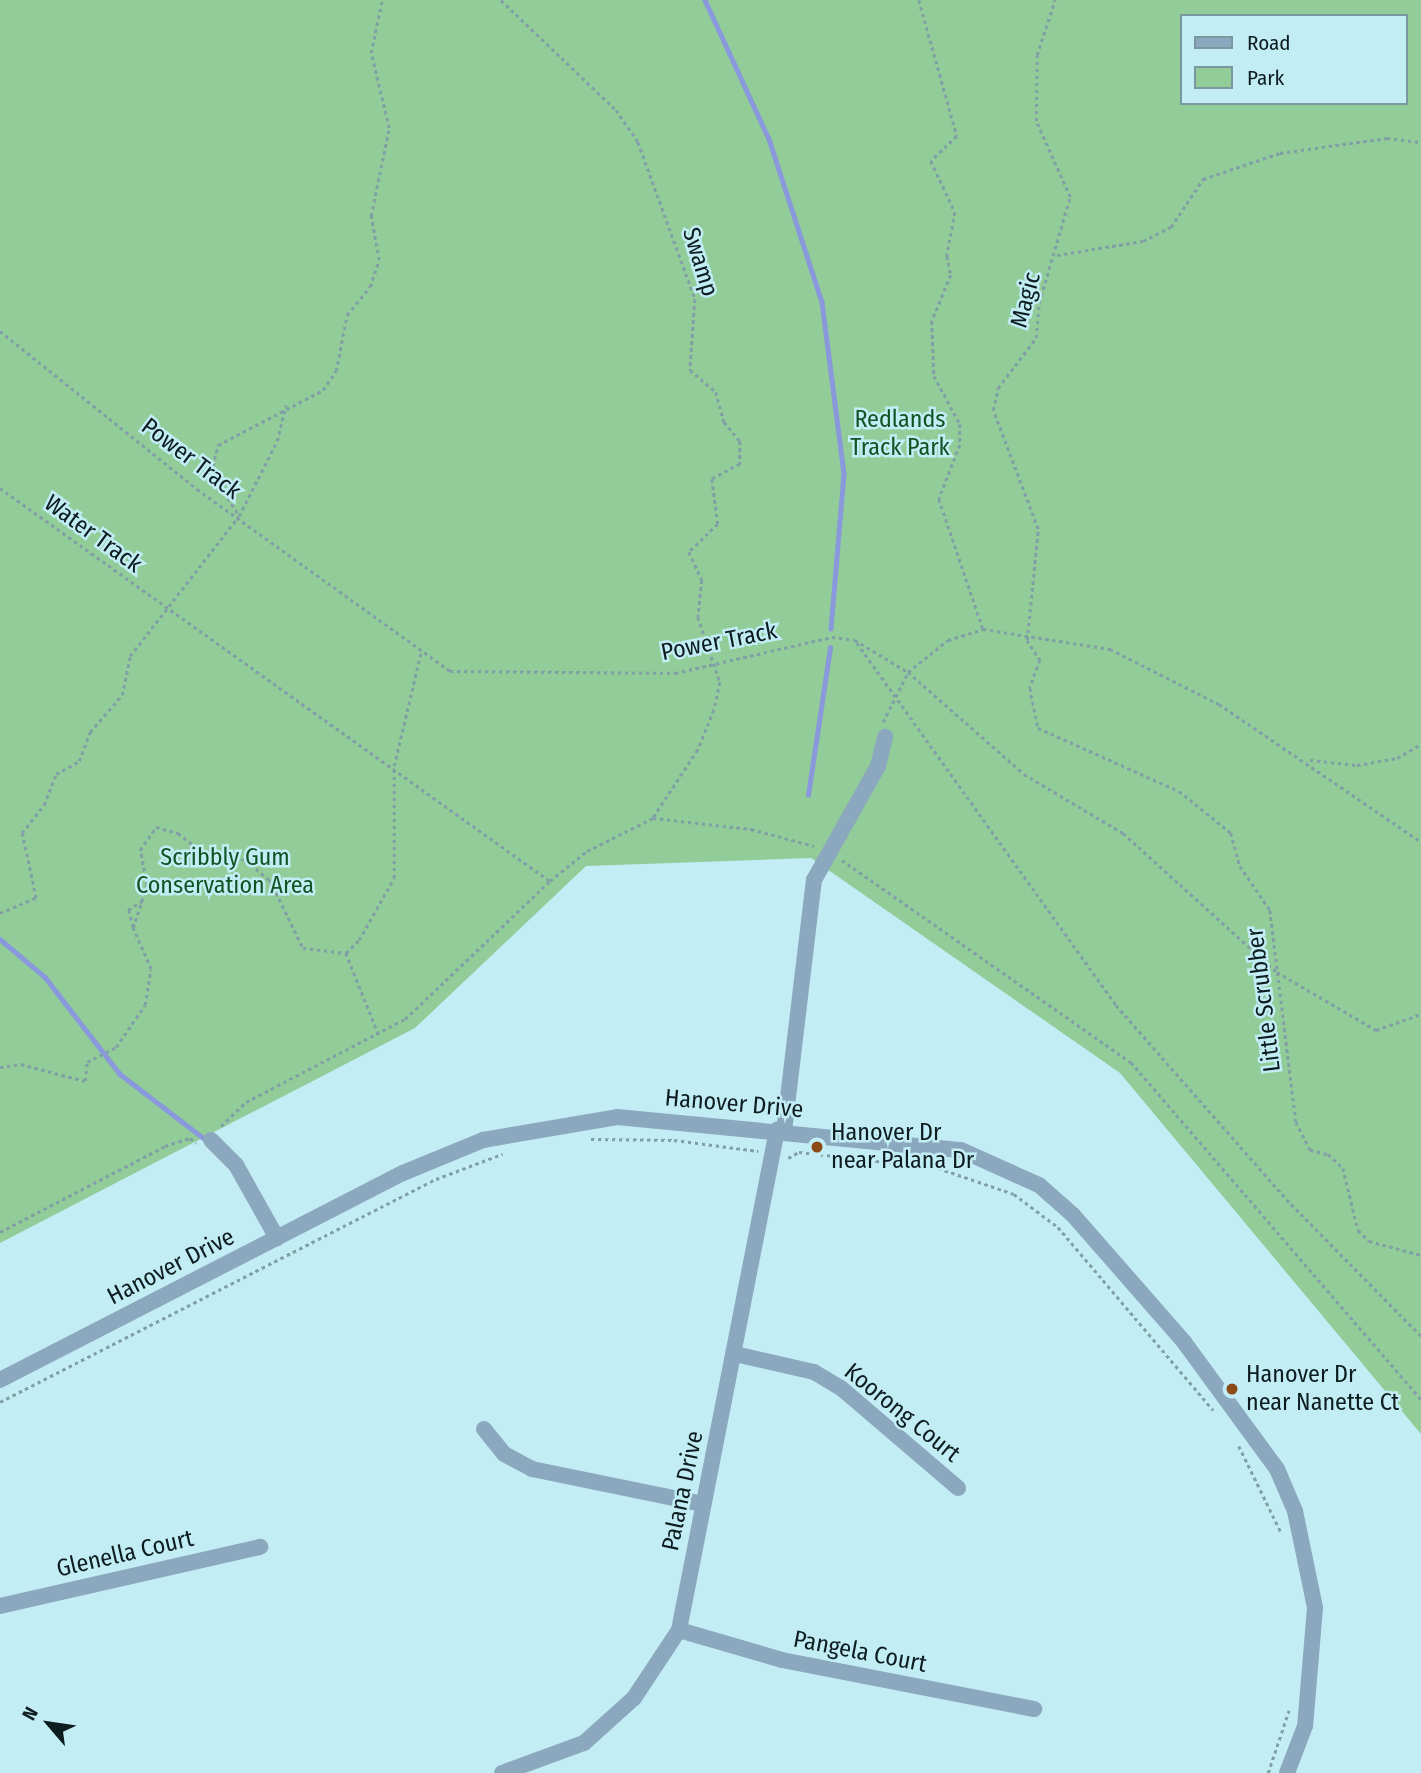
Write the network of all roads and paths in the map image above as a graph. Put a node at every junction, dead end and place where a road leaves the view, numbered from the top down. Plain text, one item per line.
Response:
1 (382, 0) edge
2 (501, 0) edge
3 (919, 0) edge
4 (1055, 0) edge
5 (1421, 142) edge
6 (1057, 255) junction
7 (0, 331) edge
8 (286, 405) junction
9 (0, 488) edge
10 (239, 516) junction
11 (166, 608) junction
12 (983, 629) junction
13 (855, 640) junction
14 (1027, 640) junction
15 (421, 652) junction
16 (714, 662) junction
17 (908, 672) junction
18 (894, 690) junction
19 (885, 737) joint
20 (1421, 744) edge
21 (1307, 760) junction
22 (394, 766) junction
23 (653, 818) junction
24 (1421, 842) edge
25 (826, 849) junction
26 (550, 881) junction
27 (142, 901) junction
28 (0, 913) edge
29 (133, 928) junction
30 (346, 953) junction
31 (1278, 972) junction
32 (1421, 1014) edge
33 (378, 1033) junction
34 (0, 1067) edge
35 (781, 1130) junction
36 (584, 1139) dead end
37 (211, 1140) junction
38 (514, 1150) dead end
39 (756, 1151) dead end
40 (781, 1158) dead end
41 (0, 1232) edge
42 (277, 1238) junction
43 (1421, 1255) edge
44 (1421, 1336) edge
45 (735, 1354) junction
46 (0, 1380) edge
47 (1421, 1399) edge
48 (0, 1402) edge
49 (1221, 1419) dead end
50 (484, 1429) dead end
51 (1234, 1438) dead end
52 (958, 1489) dead end
53 (703, 1504) junction
54 (1285, 1540) dead end
55 (260, 1547) dead end
56 (0, 1606) edge
57 (679, 1630) junction
58 (1291, 1702) dead end
59 (1034, 1709) dead end
60 (502, 1773) edge
61 (1268, 1773) edge
62 (1287, 1773) edge

1 - 8 path
2 - 16 path, Swamp
3 - 12 path
4 - 6 path, Magic
5 - 6 path
6 - 14 path, Magic
7 - 10 path, Power Track
8 - 10 path
8 - 10 path
9 - 11 path, Water Track
10 - 11 path
10 - 15 path, Power Track
11 - 22 path, Water Track
11 - 28 path
12 - 14 path
12 - 17 path
13 - 16 path, Power Track
13 - 17 path
13 - 18 path
14 - 21 path
14 - 31 path, Little Scrubber
15 - 16 path, Power Track
15 - 22 path
16 - 23 path
17 - 18 path
17 - 31 path
18 - 19 path
18 - 44 path
19 - 25 street, Palana Drive
20 - 21 path
21 - 24 path
22 - 26 path, Water Track
22 - 30 path
23 - 25 path
23 - 26 path
25 - 35 street, Palana Drive
25 - 47 path
26 - 33 path
27 - 29 path
27 - 29 path
27 - 30 path
29 - 34 path
30 - 33 path
31 - 32 path
31 - 43 path, Little Scrubber
33 - 37 path
35 - 42 street, Hanover Drive
35 - 45 street, Palana Drive
35 - 62 street, Hanover Drive
36 - 39 path
37 - 41 path
37 - 42 street
38 - 48 path
40 - 49 path
42 - 46 street, Hanover Drive
45 - 52 street, Koorong Court
45 - 53 street, Palana Drive
50 - 53 street
51 - 54 path
53 - 57 street, Palana Drive
55 - 56 street, Glenella Court
57 - 59 street, Pangela Court
57 - 60 street, Palana Drive
58 - 61 path

